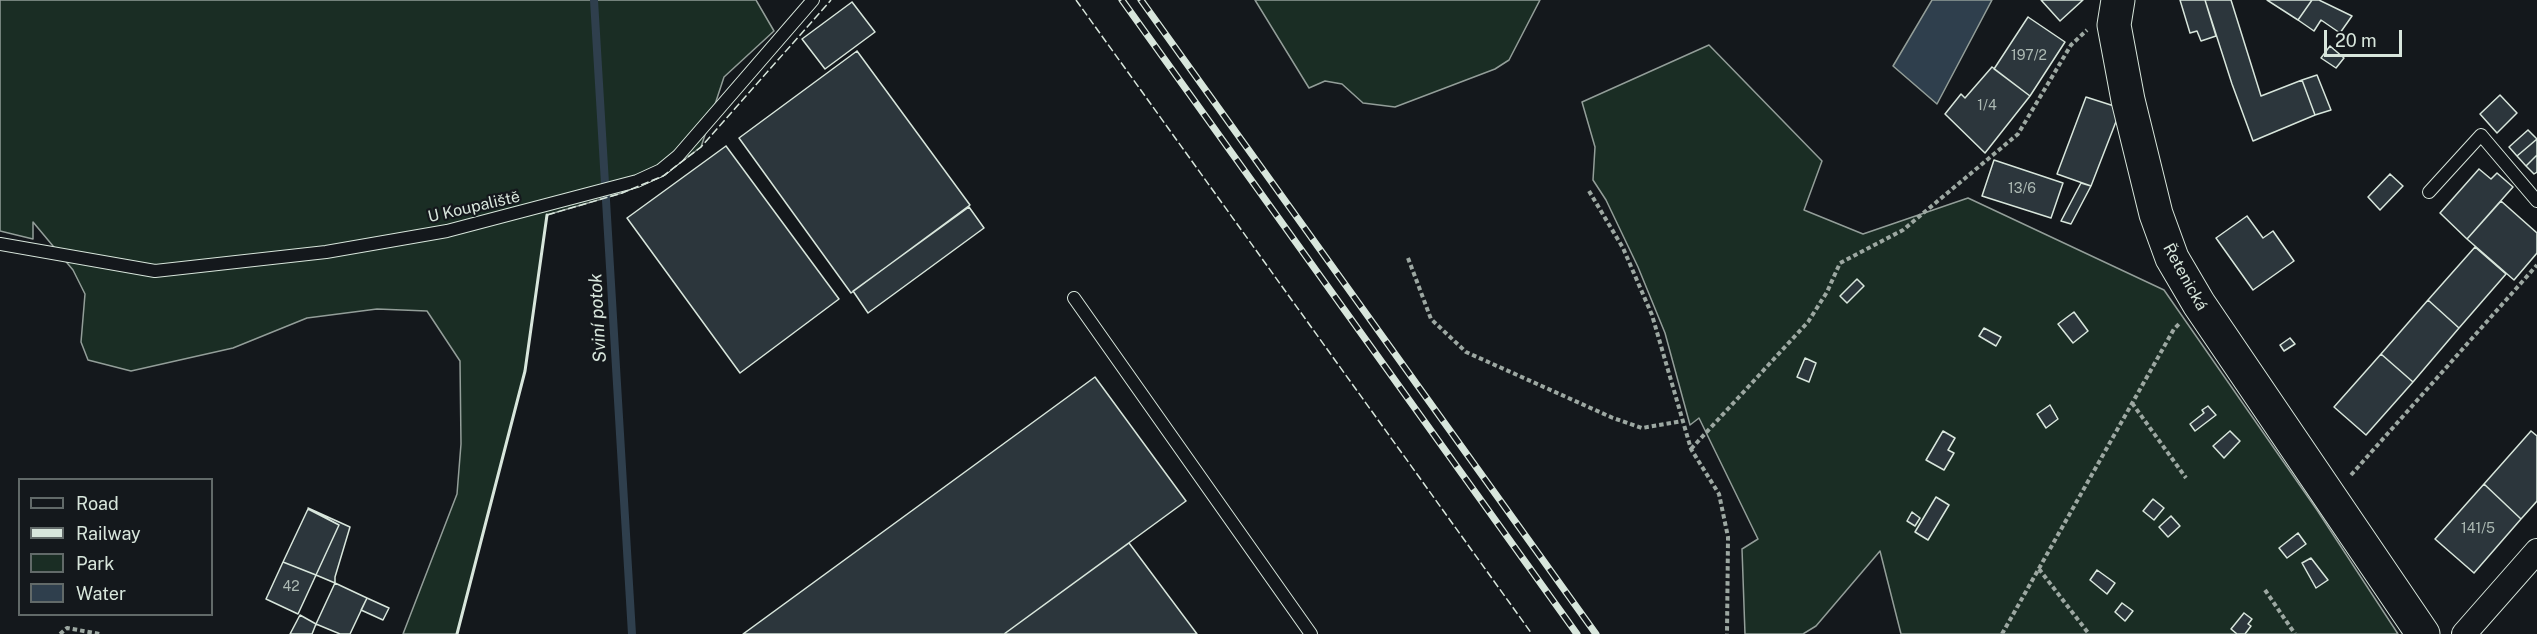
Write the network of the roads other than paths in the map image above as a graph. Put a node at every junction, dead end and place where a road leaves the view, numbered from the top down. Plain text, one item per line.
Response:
1 (813, 0) edge
2 (2116, 12) edge
3 (2429, 192) dead end
4 (2537, 201) edge
5 (0, 244) edge
6 (1074, 298) dead end
7 (2537, 551) edge
8 (1311, 634) edge
9 (2424, 634) edge
10 (2464, 634) edge

1 - 5 lane, U Koupaliště
2 - 9 street, Řetenická
3 - 4 lane
6 - 8 lane
7 - 10 street

